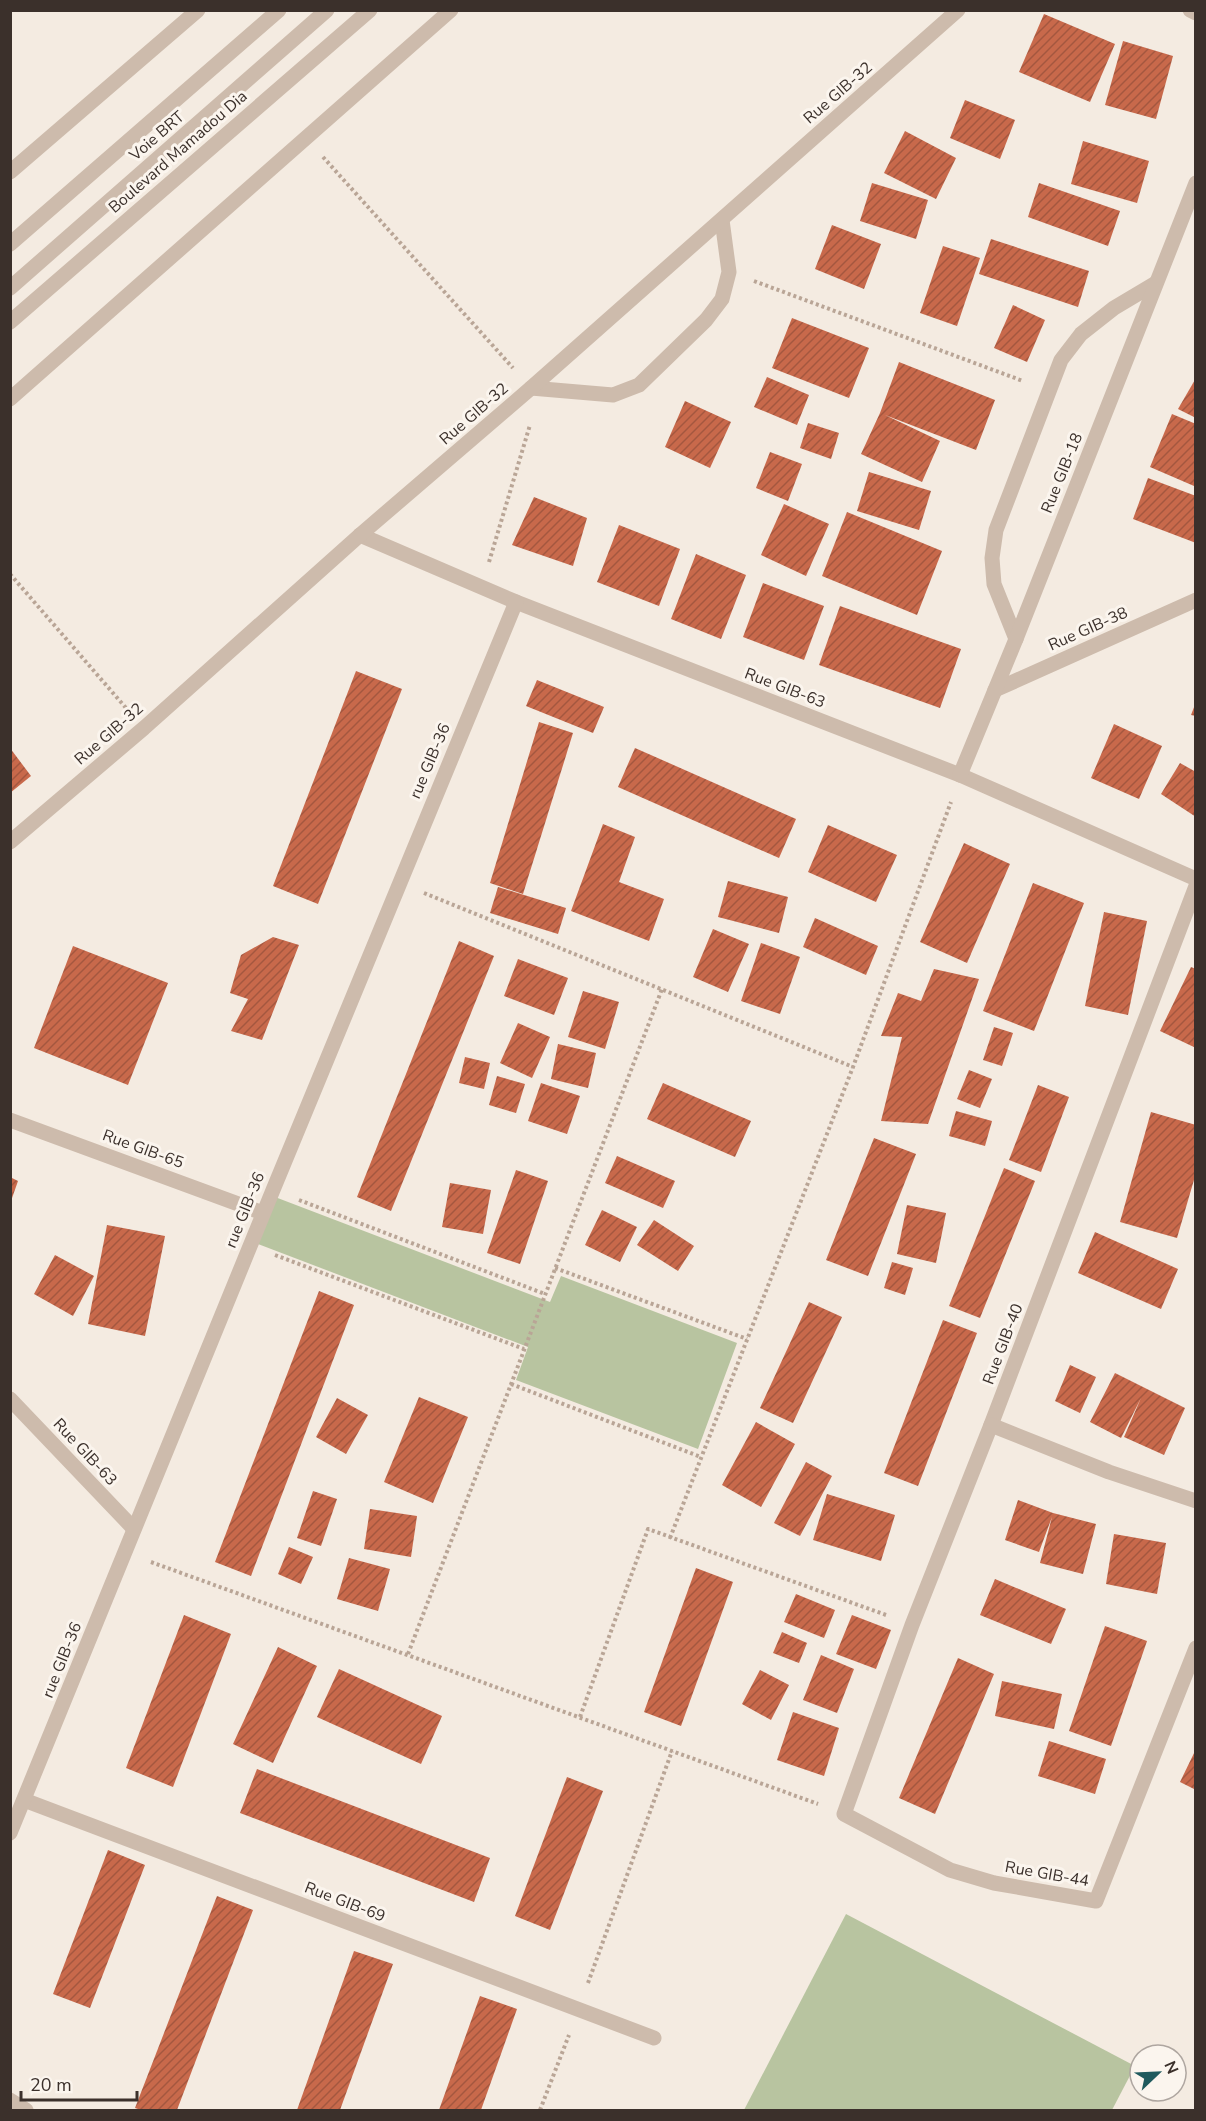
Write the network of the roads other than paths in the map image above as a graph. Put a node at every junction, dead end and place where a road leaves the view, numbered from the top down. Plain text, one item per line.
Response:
1 (198, 10) edge
2 (279, 10) edge
3 (327, 10) edge
4 (370, 10) edge
5 (451, 10) edge
6 (958, 10) edge
7 (1190, 10) edge
8 (1196, 13) edge
9 (10, 172) edge
10 (1196, 183) edge
11 (722, 220) junction
12 (10, 244) edge
13 (1156, 284) junction
14 (10, 288) edge
15 (10, 322) edge
16 (531, 388) junction
17 (10, 399) edge
18 (360, 535) junction
19 (1196, 600) edge
20 (516, 602) junction
21 (1016, 639) junction
22 (995, 690) junction
23 (960, 776) junction
24 (10, 842) edge
25 (1196, 879) edge
26 (1196, 886) edge
27 (10, 1120) edge
28 (264, 1213) junction
29 (10, 1399) edge
30 (991, 1425) junction
31 (1196, 1502) edge
32 (134, 1529) junction
33 (1196, 1648) edge
34 (24, 1800) junction
35 (844, 1814) joint
36 (10, 1833) edge
37 (654, 2038) dead end
38 (10, 2100) edge
39 (26, 2110) edge

1 - 9 street
2 - 12 street
3 - 14 street, Voie BRT
4 - 15 street, Boulevard Mamadou Dia
5 - 17 street
6 - 11 street, Rue GIB-32
7 - 8 street
10 - 13 street, Rue GIB-18
11 - 16 street, Rue GIB-32
11 - 16 street
13 - 21 street, Rue GIB-18
13 - 21 street
16 - 18 street, Rue GIB-32
18 - 20 street, Rue GIB-63
18 - 24 street, Rue GIB-32
19 - 22 street, Rue GIB-38
20 - 23 street, Rue GIB-63
20 - 28 street, rue GIB-36
21 - 22 street, Rue GIB-18
22 - 23 street, Rue GIB-18
23 - 25 street, Rue GIB-63
26 - 30 street, Rue GIB-40
27 - 28 street, Rue GIB-65
28 - 32 street, rue GIB-36
29 - 32 street, Rue GIB-63
30 - 31 street
30 - 35 street, Rue GIB-40
32 - 34 street, rue GIB-36
33 - 35 street, Rue GIB-44
34 - 36 street, rue GIB-36
34 - 37 street, Rue GIB-69
38 - 39 street

